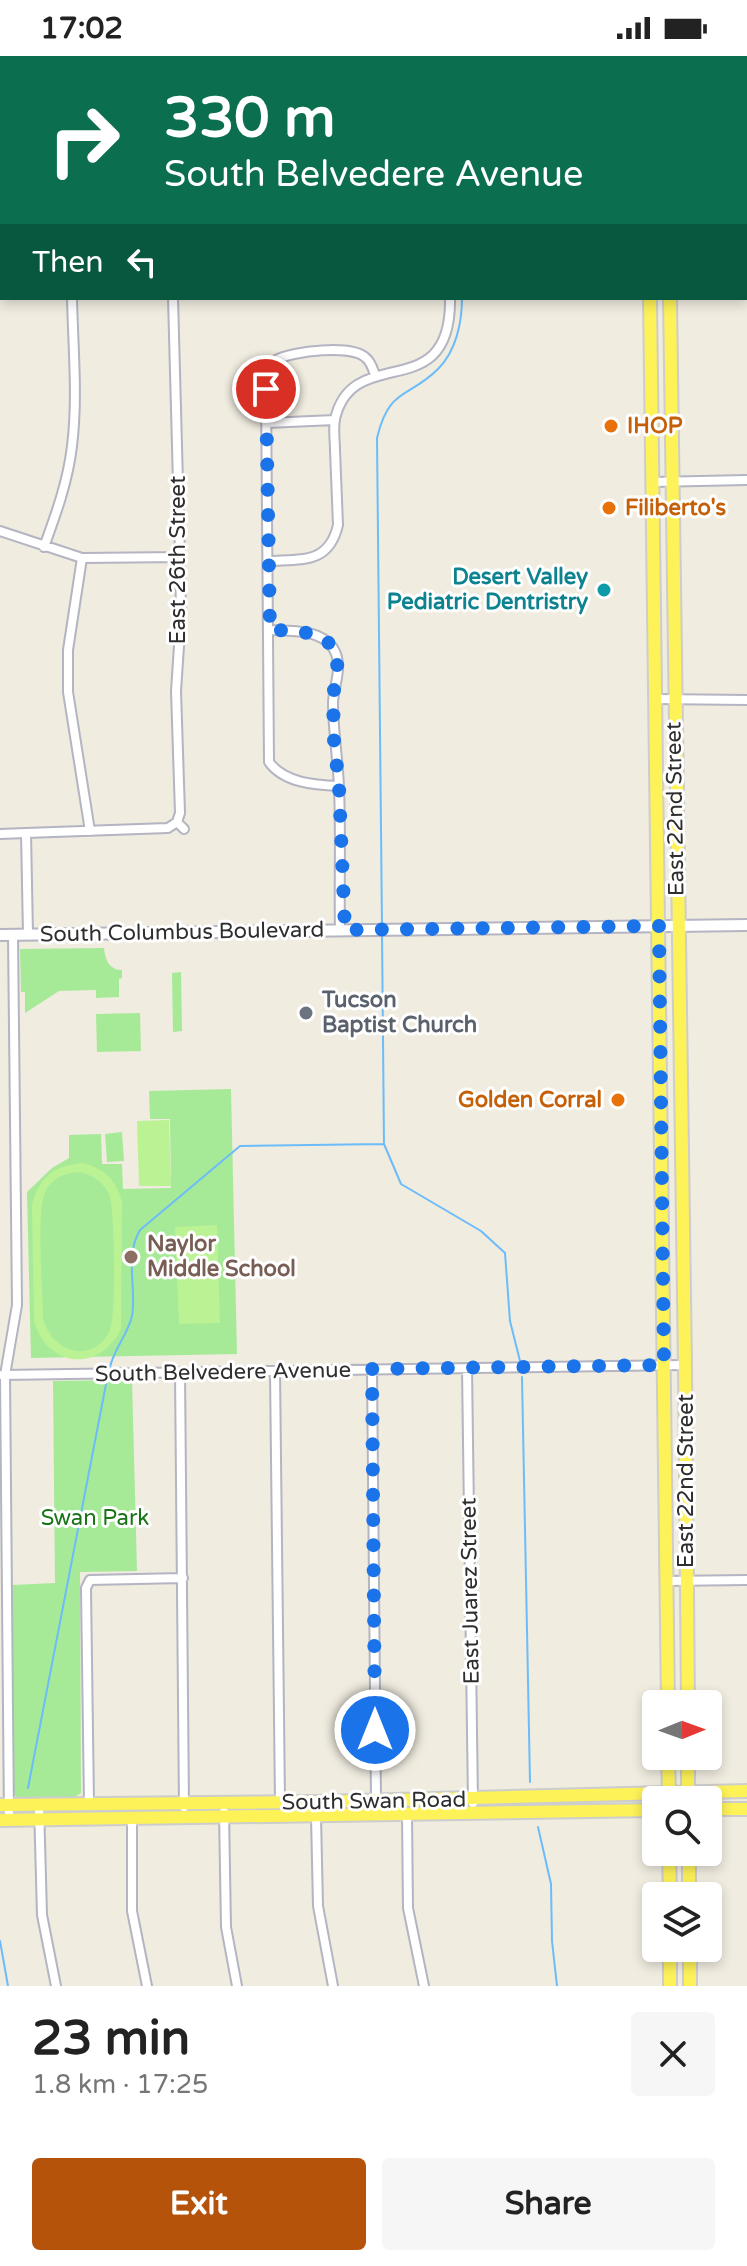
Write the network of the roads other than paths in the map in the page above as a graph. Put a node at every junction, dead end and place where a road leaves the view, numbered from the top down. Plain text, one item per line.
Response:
1 (72, 300) edge
2 (173, 300) edge
3 (450, 300) edge
4 (650, 300) edge
5 (670, 300) edge
6 (375, 375) junction
7 (335, 420) junction
8 (266, 423) junction
9 (747, 480) edge
10 (653, 482) junction
11 (673, 482) junction
12 (0, 531) edge
13 (44, 547) junction
14 (180, 557) junction
15 (82, 558) junction
16 (269, 561) junction
17 (270, 630) junction
18 (655, 699) junction
19 (674, 700) junction
20 (747, 700) edge
21 (339, 786) junction
22 (90, 831) junction
23 (26, 833) junction
24 (0, 834) edge
25 (747, 925) edge
26 (659, 926) junction
27 (678, 926) junction
28 (343, 930) junction
29 (0, 935) edge
30 (13, 935) junction
31 (28, 935) junction
32 (664, 1365) junction
33 (685, 1365) junction
34 (467, 1368) junction
35 (372, 1369) junction
36 (275, 1371) junction
37 (180, 1372) junction
38 (3, 1375) edge
39 (183, 1578) junction
40 (747, 1580) edge
41 (666, 1581) junction
42 (687, 1581) junction
43 (668, 1690) edge
44 (688, 1690) edge
45 (747, 1791) edge
46 (722, 1793) edge
47 (642, 1796) edge
48 (472, 1799) junction
49 (376, 1801) junction
50 (184, 1802) junction
51 (280, 1802) junction
52 (224, 1803) junction
53 (89, 1804) junction
54 (5, 1805) edge
55 (39, 1805) junction
56 (722, 1809) edge
57 (747, 1809) edge
58 (642, 1810) edge
59 (475, 1813) junction
60 (407, 1815) junction
61 (184, 1817) junction
62 (316, 1817) junction
63 (132, 1818) junction
64 (225, 1818) junction
65 (4, 1820) edge
66 (39, 1820) junction
67 (670, 1962) edge
68 (690, 1962) edge
69 (56, 1986) edge
70 (147, 1986) edge
71 (237, 1986) edge
72 (333, 1986) edge
73 (424, 1986) edge
74 (670, 1986) edge
75 (690, 1986) edge

1 - 13 street
2 - 14 street, East 26th Street
3 - 6 street
4 - 10 main road, East 22nd Street
5 - 11 main road, East 22nd Street
6 - 7 street
6 - 8 street
7 - 8 street
7 - 16 street
8 - 16 street
9 - 11 street
10 - 11 street
10 - 18 main road, East 22nd Street
11 - 19 main road, East 22nd Street
12 - 13 street
13 - 15 street
14 - 15 street
14 - 22 street, East 26th Street
15 - 22 street
16 - 17 street
17 - 21 street
17 - 21 street
18 - 19 street
18 - 26 main road, East 22nd Street
19 - 20 street
19 - 27 main road, East 22nd Street
21 - 28 street
22 - 23 street
23 - 24 street
23 - 31 street
25 - 27 street, South Columbus Boulevard
26 - 27 street, South Columbus Boulevard
26 - 28 street, South Columbus Boulevard
26 - 32 main road, East 22nd Street
27 - 33 main road, East 22nd Street
28 - 31 street, South Columbus Boulevard
29 - 30 street, South Columbus Boulevard
30 - 31 street, South Columbus Boulevard
30 - 38 street
32 - 33 street, South Belvedere Avenue
32 - 34 street, South Belvedere Avenue
32 - 41 main road, East 22nd Street
33 - 42 main road, East 22nd Street
34 - 35 street, South Belvedere Avenue
34 - 48 street, East Juarez Street
35 - 36 street, South Belvedere Avenue
35 - 49 street
36 - 37 street, South Belvedere Avenue
36 - 51 street
37 - 38 street, South Belvedere Avenue
37 - 39 street
38 - 54 street
39 - 50 street
39 - 53 street
40 - 42 street
41 - 42 street
41 - 43 main road, East 22nd Street
42 - 44 main road, East 22nd Street
45 - 46 main road, South Swan Road
47 - 48 main road, South Swan Road
48 - 49 main road, South Swan Road
48 - 59 street, East Juarez Street
49 - 51 main road, South Swan Road
50 - 52 main road, South Swan Road
50 - 53 main road, South Swan Road
50 - 61 street
51 - 52 main road, South Swan Road
52 - 64 street
53 - 55 main road, South Swan Road
54 - 55 main road, South Swan Road
54 - 65 street
55 - 66 street
56 - 57 main road
58 - 59 main road, South Swan Road
59 - 60 main road, South Swan Road
60 - 62 main road, South Swan Road
60 - 73 street
61 - 63 main road, South Swan Road
61 - 64 main road, South Swan Road
62 - 64 main road, South Swan Road
62 - 72 street
63 - 66 main road, South Swan Road
63 - 70 street
64 - 71 street
65 - 66 main road, South Swan Road
66 - 69 street
67 - 74 main road
68 - 75 main road

